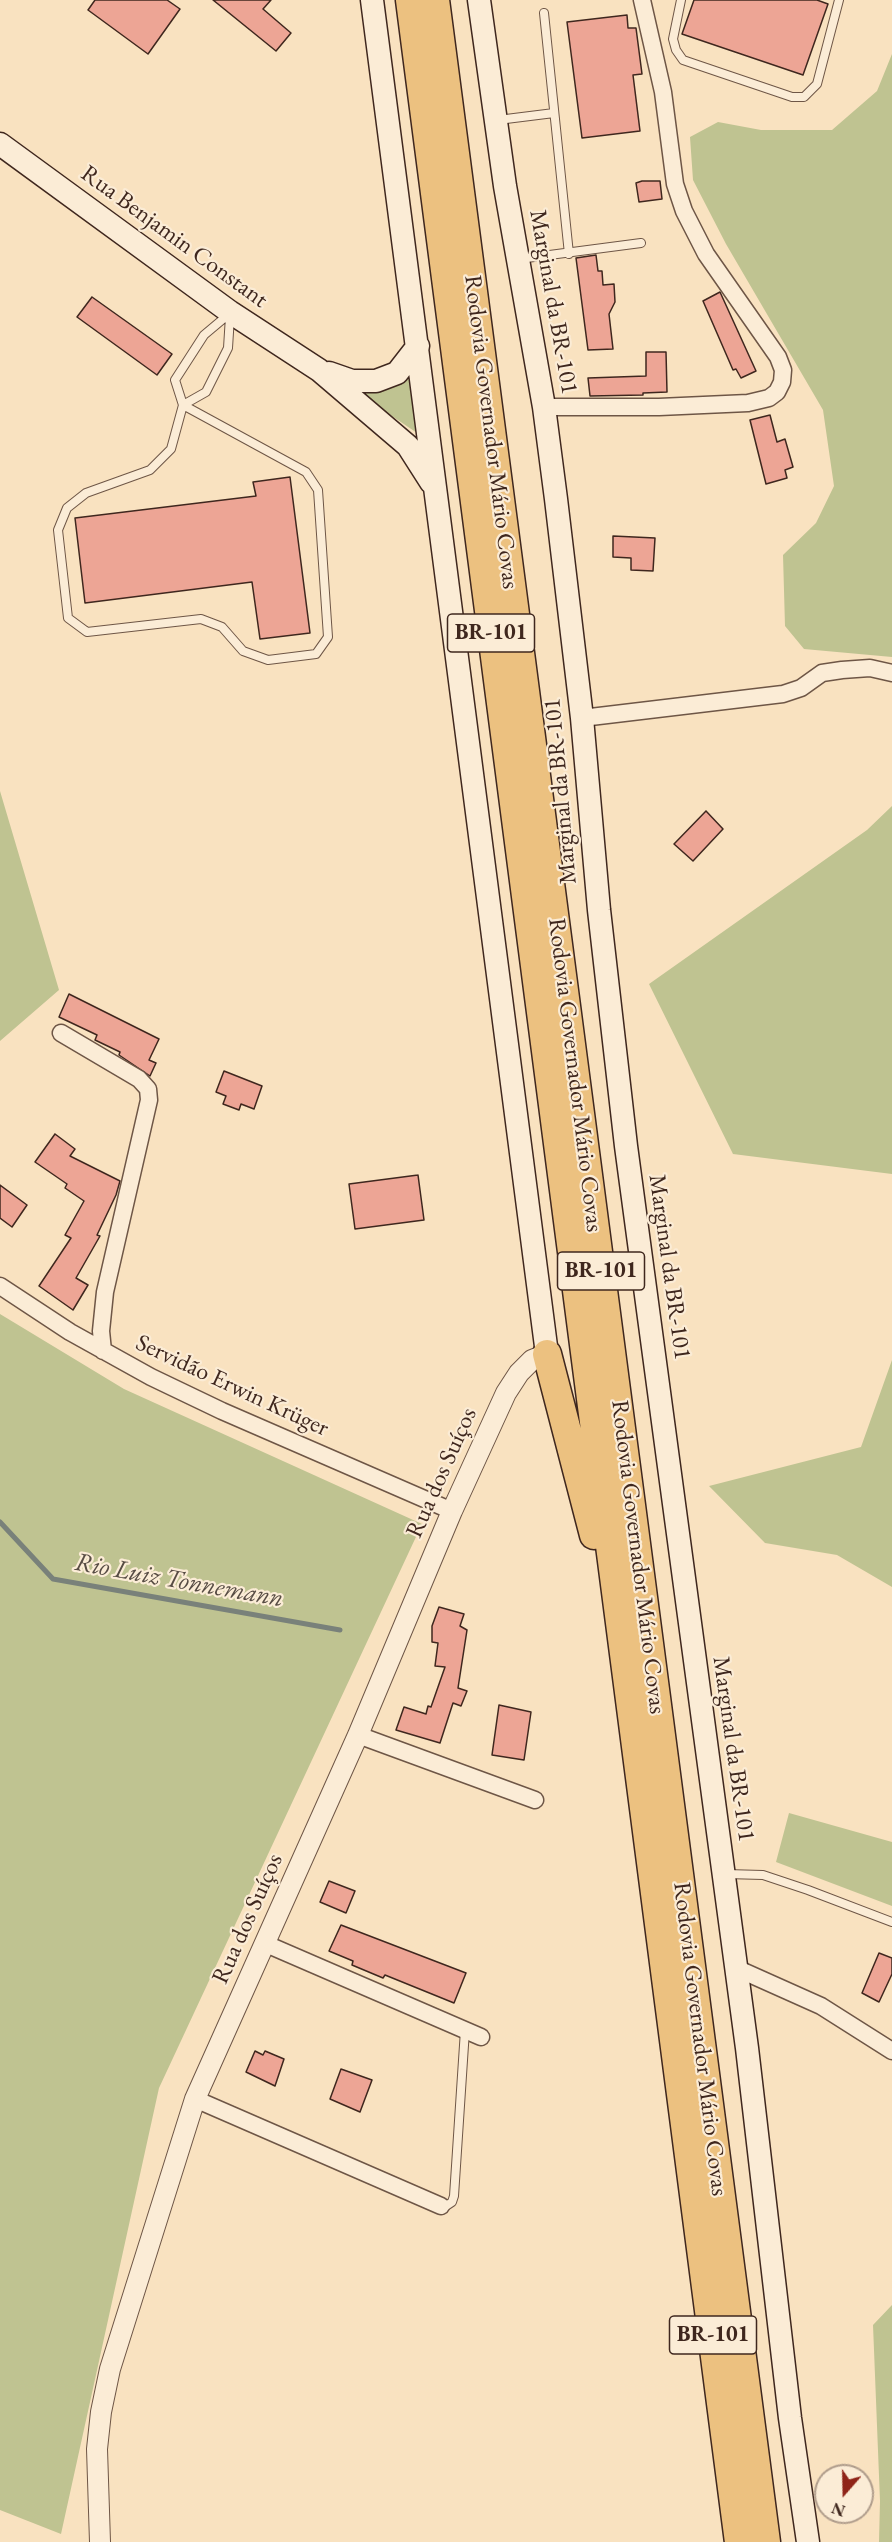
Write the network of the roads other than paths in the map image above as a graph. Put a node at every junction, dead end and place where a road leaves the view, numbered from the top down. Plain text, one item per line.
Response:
1 (372, 0) edge
2 (410, 0) edge
3 (435, 0) edge
4 (479, 0) edge
5 (642, 0) edge
6 (681, 0) edge
7 (839, 0) edge
8 (544, 13) dead end
9 (554, 113) junction
10 (495, 120) junction
11 (0, 144) edge
12 (641, 243) dead end
13 (569, 254) junction
14 (518, 259) junction
15 (230, 312) junction
16 (418, 346) junction
17 (319, 370) junction
18 (183, 405) junction
19 (544, 407) junction
20 (434, 486) junction
21 (892, 673) edge
22 (582, 718) junction
23 (61, 1033) dead end
24 (0, 1286) edge
25 (103, 1351) junction
26 (547, 1354) junction
27 (453, 1511) junction
28 (626, 1661) junction
29 (358, 1735) junction
30 (535, 1800) dead end
31 (723, 1874) junction
32 (892, 1922) edge
33 (266, 1944) junction
34 (736, 1968) junction
35 (465, 2030) junction
36 (481, 2037) dead end
37 (892, 2051) edge
38 (195, 2099) junction
39 (441, 2206) joint
40 (100, 2542) edge
41 (739, 2542) edge
42 (766, 2542) edge
43 (808, 2542) edge

1 - 16 main road
2 - 28 highway, Rodovia Governador Mário Covas / BR-101
3 - 42 highway, Rodovia Governador Mário Covas / BR-101
4 - 10 main road, Marginal da BR-101
5 - 19 street
6 - 7 lane
8 - 9 lane
9 - 10 lane
9 - 13 lane
10 - 14 main road, Marginal da BR-101
11 - 15 main road, Rua Benjamin Constant
12 - 13 lane
13 - 14 lane
14 - 19 main road, Marginal da BR-101
15 - 17 main road, Rua Benjamin Constant
15 - 18 lane
15 - 18 lane
16 - 17 main road, Rua Benjamin Constant
16 - 20 main road
17 - 20 main road, Rua Benjamin Constant
18 - 18 lane
19 - 22 main road, Marginal da BR-101
20 - 26 main road
21 - 22 street
22 - 31 main road, Marginal da BR-101
23 - 25 street
24 - 25 street, Servidão Erwin Krüger
25 - 27 street, Servidão Erwin Krüger
26 - 27 street, Rua dos Suíços
26 - 28 highway
27 - 29 street, Rua dos Suíços
28 - 41 highway, Rodovia Governador Mário Covas / BR-101
29 - 30 street
29 - 33 street, Rua dos Suíços
31 - 32 lane
31 - 34 main road, Marginal da BR-101
33 - 35 street
33 - 38 street, Rua dos Suíços
34 - 37 street
34 - 43 main road, Marginal da BR-101
35 - 36 street
35 - 39 lane
38 - 39 street
38 - 40 street, Rua dos Suíços

